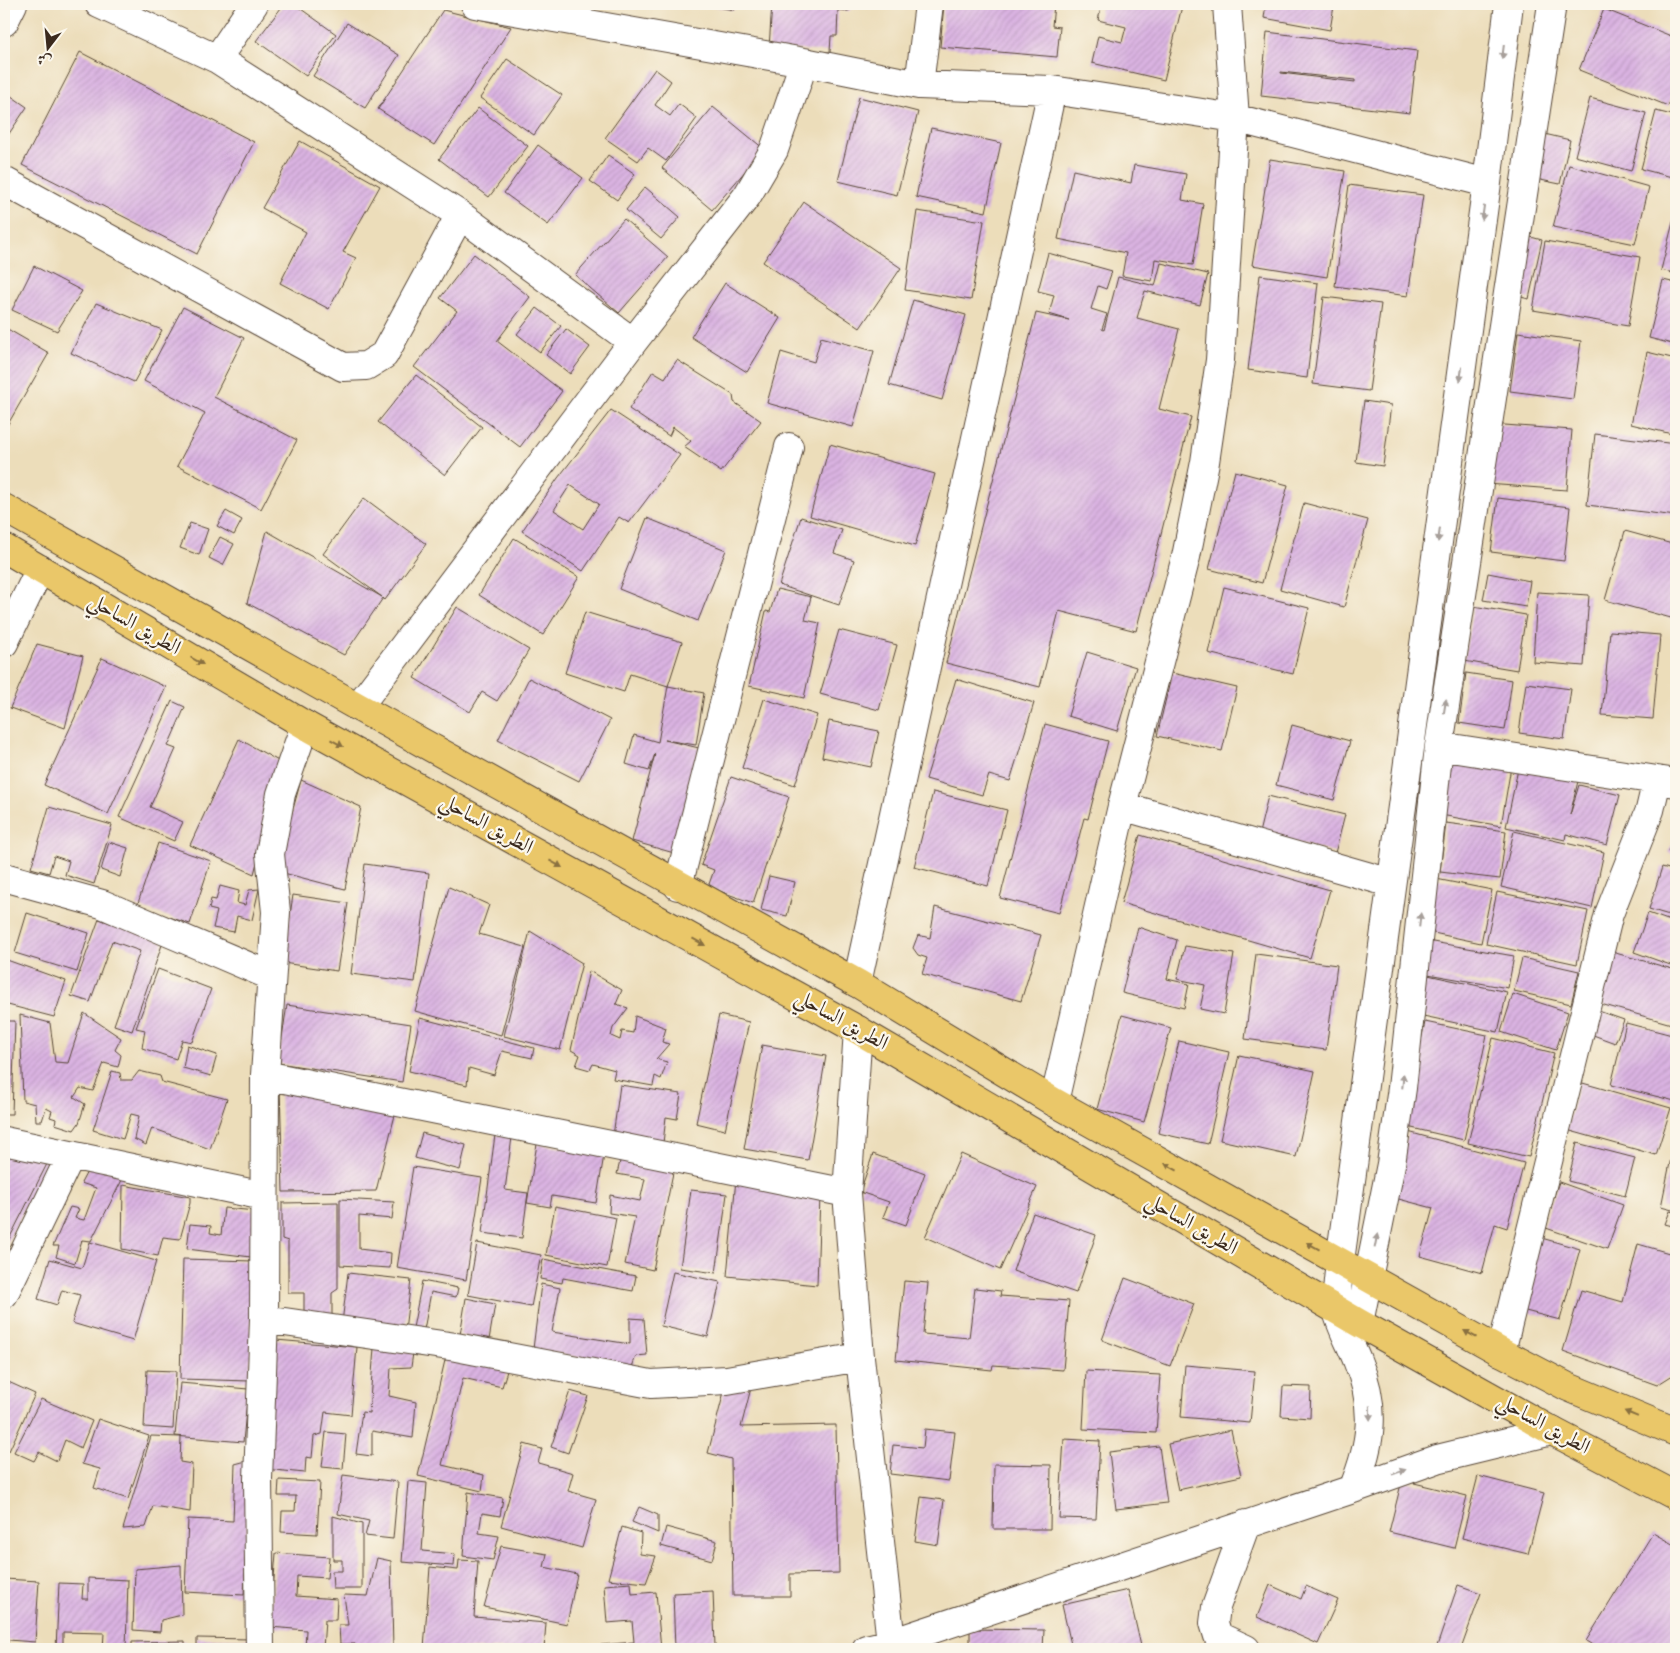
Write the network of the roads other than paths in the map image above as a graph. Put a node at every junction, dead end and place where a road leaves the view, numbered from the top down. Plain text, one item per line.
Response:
1 (99, 4) edge
2 (254, 4) edge
3 (475, 4) edge
4 (929, 4) edge
5 (1227, 4) edge
6 (1509, 4) edge
7 (1552, 4) edge
8 (217, 59) junction
9 (804, 62) junction
10 (919, 85) junction
11 (1052, 90) junction
12 (1235, 118) junction
13 (4, 181) edge
14 (1487, 183) junction
15 (460, 215) junction
16 (633, 342) junction
17 (789, 447) dead end
18 (4, 508) edge
19 (4, 548) edge
20 (40, 569) junction
21 (4, 643) edge
22 (358, 707) junction
23 (305, 725) junction
24 (1439, 746) junction
25 (1667, 782) edge
26 (1122, 806) junction
27 (4, 876) edge
28 (1391, 883) junction
29 (678, 886) junction
30 (272, 976) junction
31 (857, 983) junction
32 (858, 1030) junction
33 (265, 1074) junction
34 (1054, 1102) junction
35 (4, 1141) edge
36 (71, 1155) junction
37 (847, 1193) junction
38 (264, 1196) junction
39 (1340, 1261) junction
40 (1369, 1279) junction
41 (4, 1294) edge
42 (1336, 1310) junction
43 (264, 1320) junction
44 (1359, 1324) junction
45 (1501, 1352) junction
46 (860, 1357) junction
47 (1552, 1431) junction
48 (1676, 1432) edge
49 (1353, 1489) junction
50 (1676, 1496) edge
51 (1246, 1524) junction
52 (936, 1639) edge
53 (879, 1646) edge
54 (260, 1649) edge
55 (1246, 1649) edge

1 - 8 street
2 - 8 street
3 - 9 street
4 - 10 street
5 - 12 street
6 -> 14 street
24 -> 7 street
8 - 15 street
9 - 10 street
9 - 16 street
10 - 11 street
11 - 12 street
11 - 31 street
12 - 14 street
12 - 26 street
13 - 15 street
14 -> 28 street
15 - 16 street
16 - 22 street
17 - 29 street
18 - 22 highway, الطريق الساحلي
19 - 20 highway, الطريق الساحلي
20 - 21 street
20 -> 23 highway, الطريق الساحلي
22 - 29 highway, الطريق الساحلي
23 - 30 street
23 -> 32 highway, الطريق الساحلي
24 - 25 street
40 -> 24 street
25 - 45 street
26 - 28 street
26 - 34 street
27 - 30 street
28 - 39 street
29 - 31 highway, الطريق الساحلي
30 - 33 street
31 - 34 highway, الطريق الساحلي
32 - 37 street
32 - 42 highway, الطريق الساحلي
33 - 37 street
33 - 38 street
39 -> 34 highway, الطريق الساحلي
35 - 36 street
36 - 38 street
36 - 41 street
37 - 46 street
38 - 43 street
39 - 40 highway, الطريق الساحلي
39 - 42 street
40 - 44 street
45 -> 40 highway, الطريق الساحلي
42 - 44 highway, الطريق الساحلي
42 -> 49 street
43 - 46 street
43 - 54 street
44 - 47 highway, الطريق الساحلي
48 -> 45 highway, الطريق الساحلي
46 - 53 street
49 -> 47 street
47 - 50 highway, الطريق الساحلي
49 - 51 street
51 - 52 street
51 - 55 street
52 - 53 street

